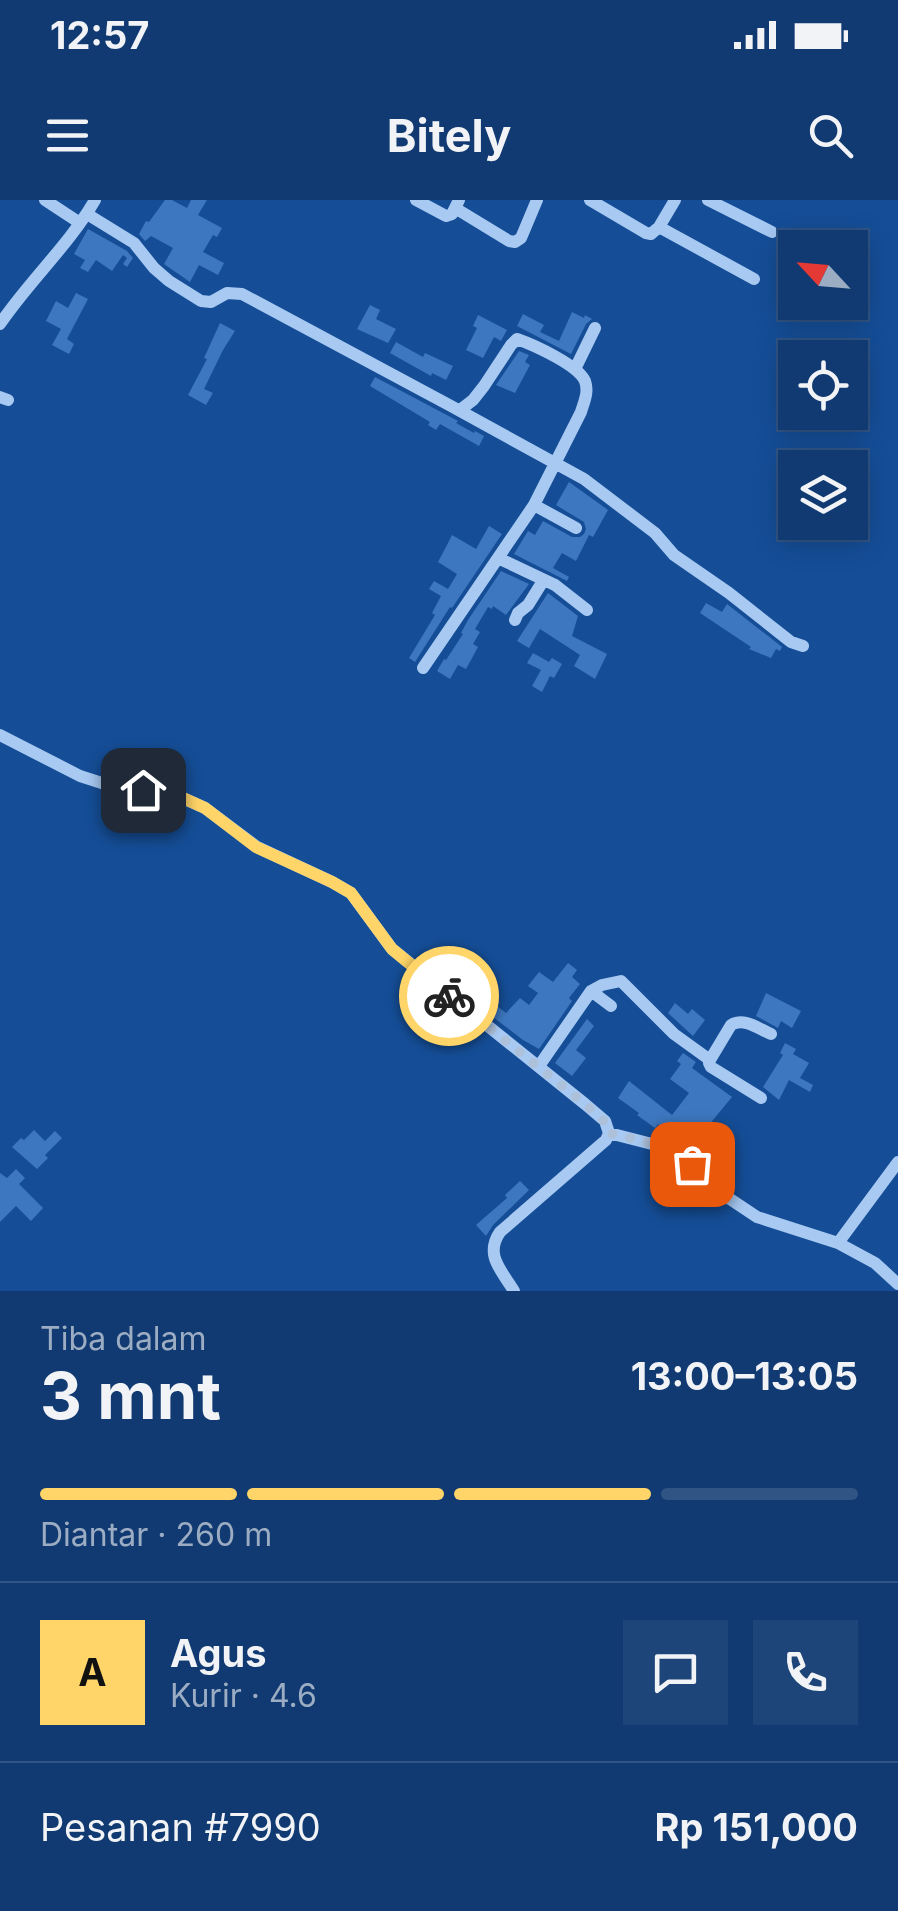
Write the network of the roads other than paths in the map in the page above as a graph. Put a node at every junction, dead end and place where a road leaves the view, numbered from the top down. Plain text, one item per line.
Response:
1 (45, 200) edge
2 (95, 200) edge
3 (416, 200) edge
4 (536, 200) edge
5 (590, 200) edge
6 (675, 200) edge
7 (708, 200) edge
8 (457, 204) edge
9 (84, 218) junction
10 (659, 227) junction
11 (772, 232) dead end
12 (754, 279) dead end
13 (1, 319) edge
14 (596, 328) dead end
15 (575, 369) junction
16 (460, 410) junction
17 (555, 463) junction
18 (534, 505) junction
19 (576, 528) dead end
20 (498, 558) junction
21 (543, 581) junction
22 (587, 610) dead end
23 (515, 620) dead end
24 (802, 646) dead end
25 (423, 668) dead end
26 (0, 735) edge
27 (591, 991) junction
28 (611, 1006) dead end
29 (771, 1034) dead end
30 (710, 1060) junction
31 (540, 1066) junction
32 (762, 1098) dead end
33 (609, 1133) junction
34 (898, 1162) edge
35 (838, 1243) junction
36 (898, 1284) edge
37 (514, 1291) edge

1 - 9 street
2 - 9 street
3 - 8 street
4 - 8 street
5 - 10 street
6 - 10 street
7 - 11 street
9 - 13 street
9 - 16 street
10 - 12 street
14 - 15 street
15 - 16 street
15 - 17 street
16 - 17 street
17 - 18 street
17 - 24 street
18 - 19 street
18 - 20 street
20 - 21 street
20 - 25 street
21 - 22 street
21 - 23 street
26 - 31 street
27 - 28 street
27 - 30 street
27 - 31 street
29 - 30 street
30 - 32 street
31 - 33 street
33 - 35 street
33 - 37 street
34 - 35 street
35 - 36 street

